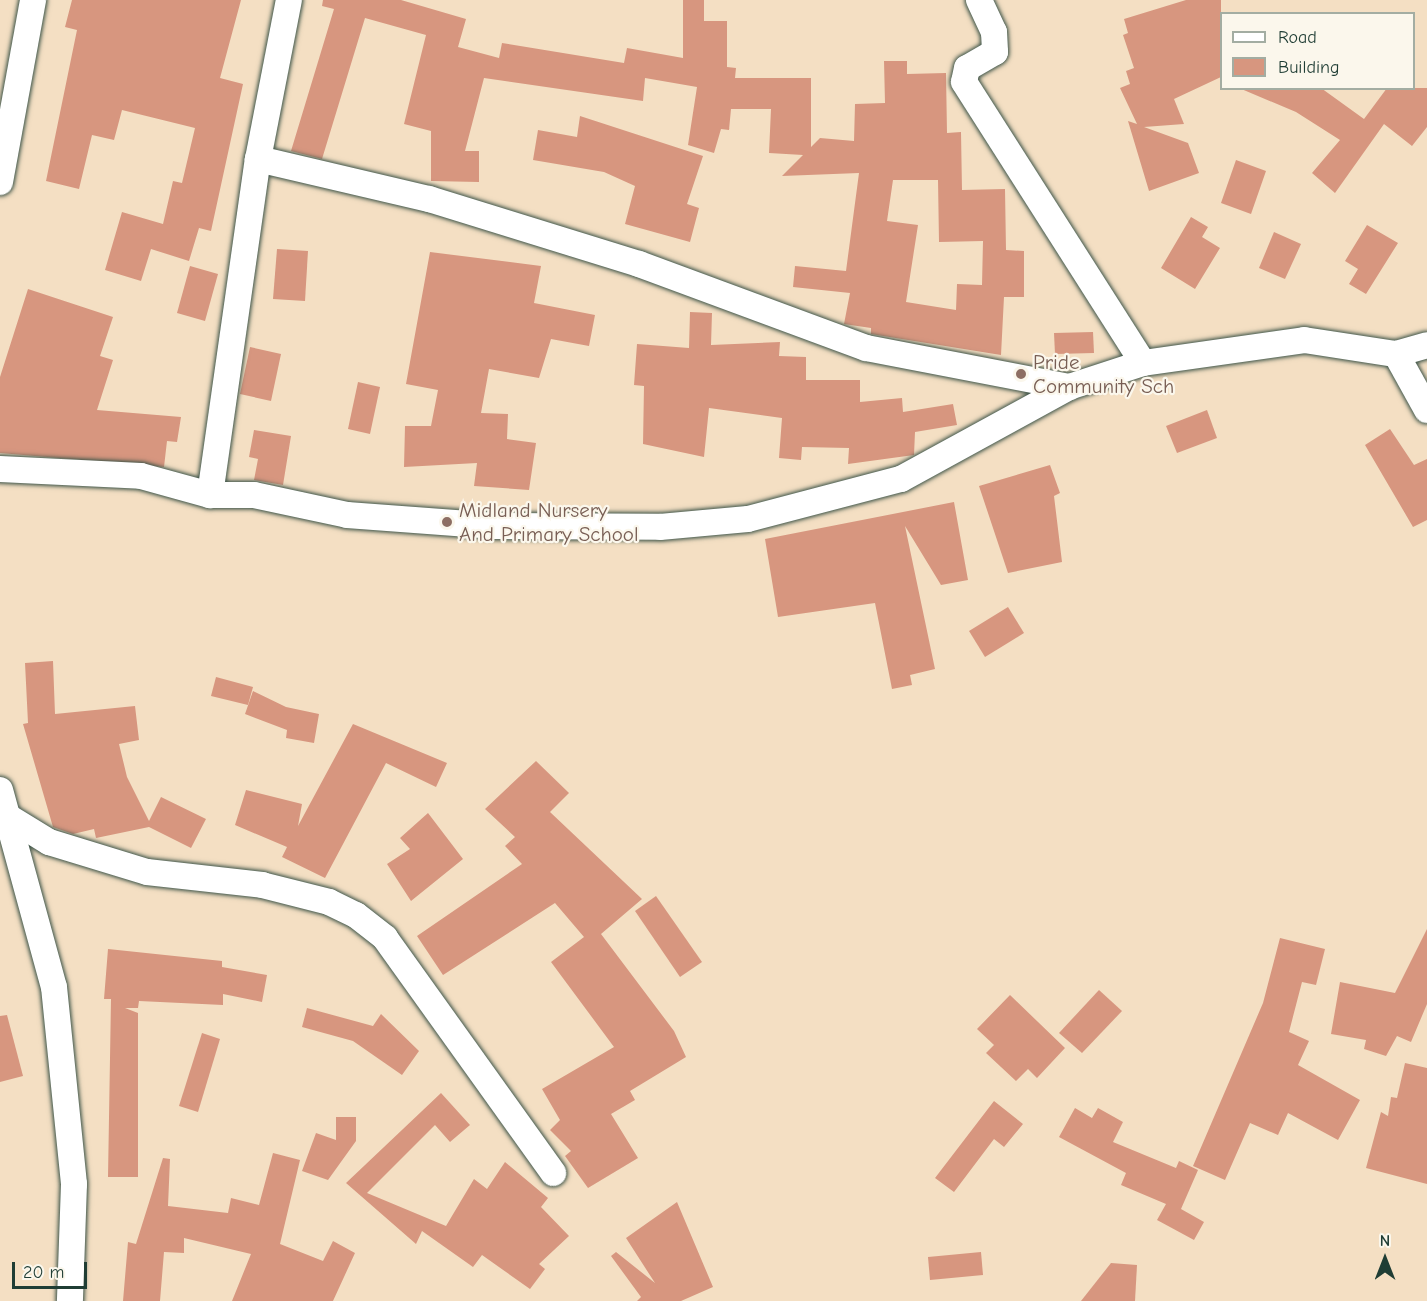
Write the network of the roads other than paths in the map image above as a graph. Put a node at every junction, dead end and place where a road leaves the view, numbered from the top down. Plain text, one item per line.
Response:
1 (33, 0) edge
2 (289, 0) edge
3 (979, 0) edge
4 (258, 159) junction
5 (0, 182) edge
6 (1427, 345) edge
7 (1396, 354) junction
8 (1143, 363) junction
9 (1069, 387) junction
10 (1427, 410) edge
11 (0, 469) edge
12 (210, 495) junction
13 (0, 790) edge
14 (10, 818) junction
15 (553, 1173) dead end
16 (70, 1301) edge

1 - 5 street
2 - 4 street
3 - 8 street
4 - 9 street
4 - 12 street
6 - 7 street
7 - 8 street
7 - 10 street
8 - 9 street
9 - 12 street
11 - 12 street
13 - 14 street
14 - 15 street
14 - 16 street

